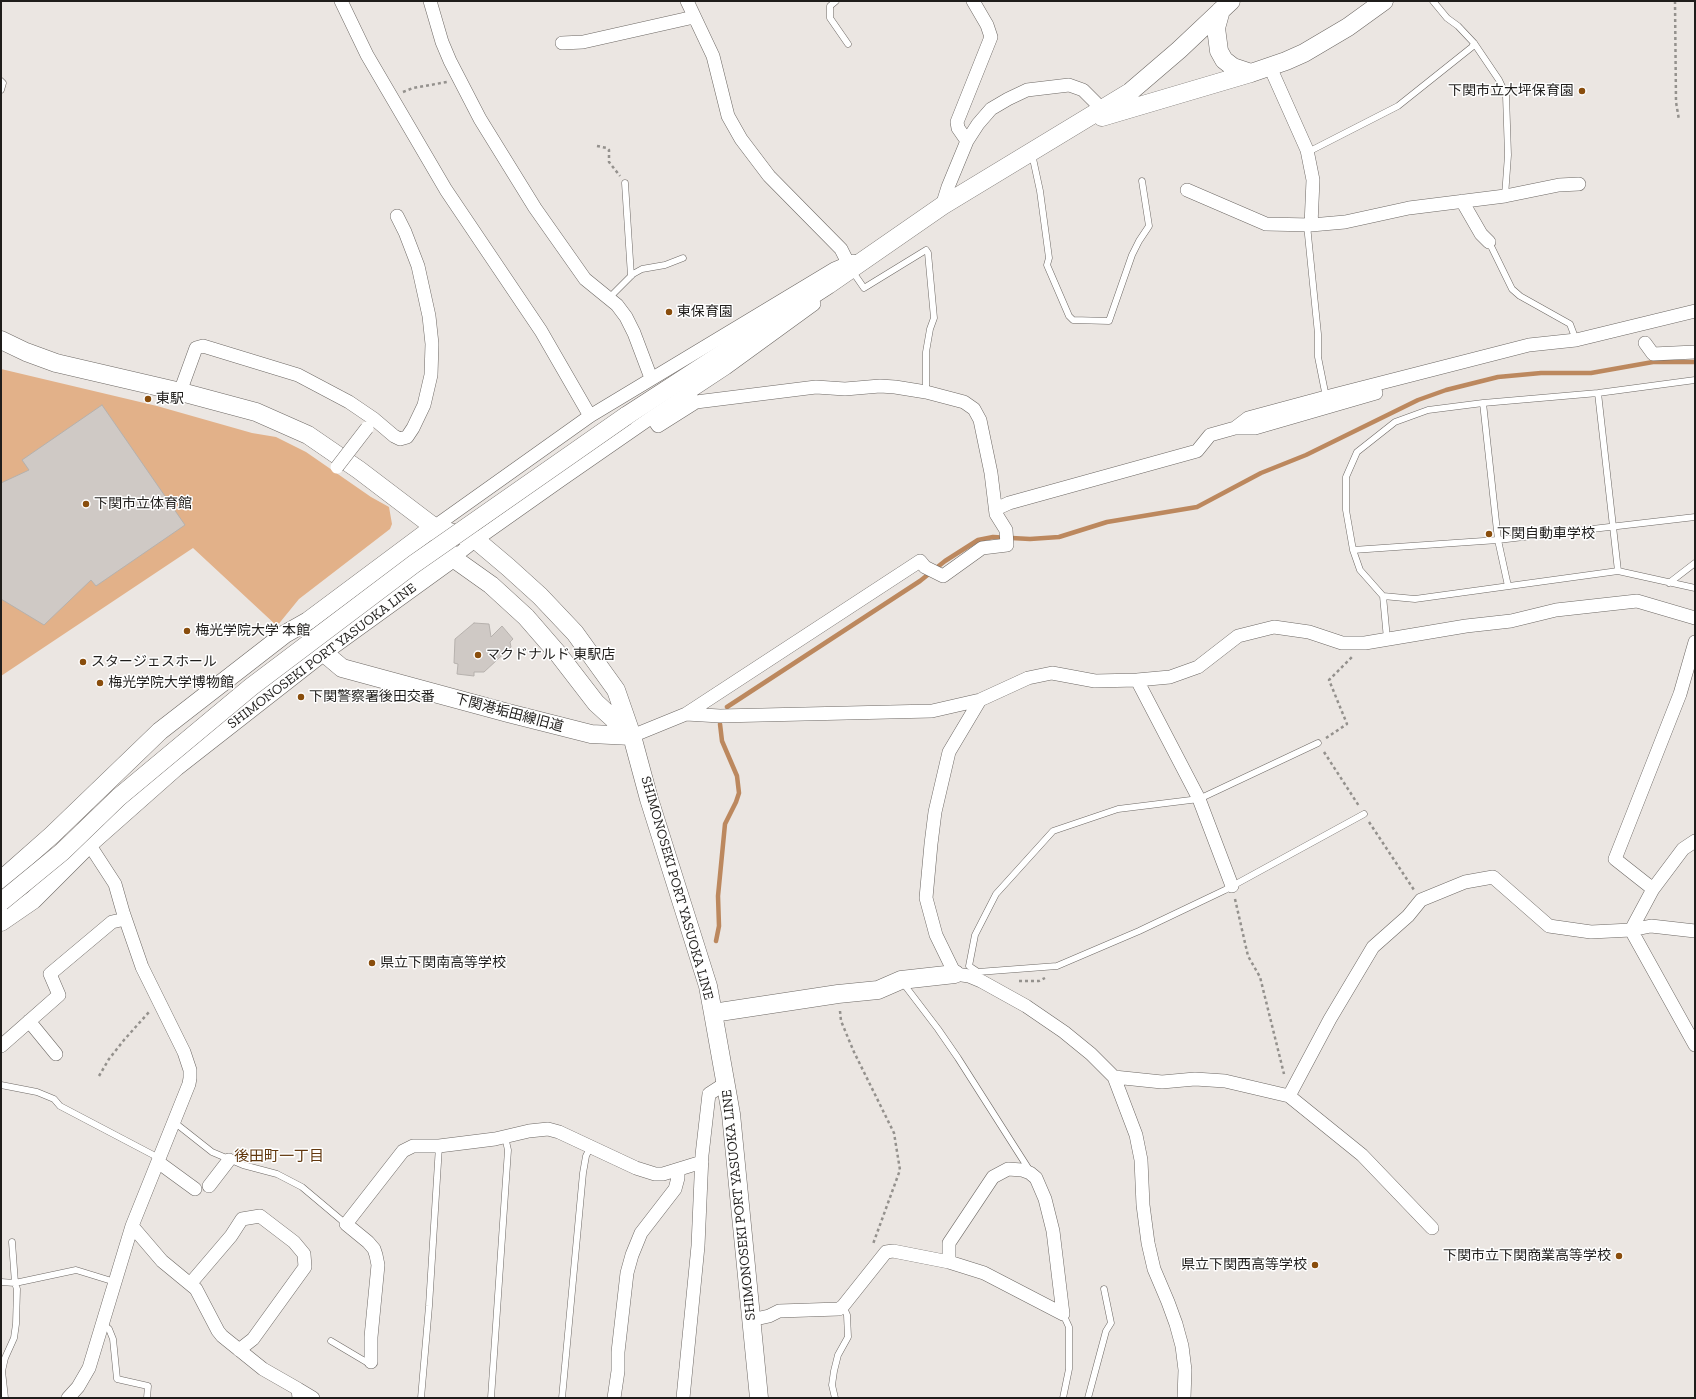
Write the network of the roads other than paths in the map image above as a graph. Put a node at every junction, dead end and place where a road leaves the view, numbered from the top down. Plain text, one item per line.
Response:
1 (341, 1) edge
2 (430, 1) edge
3 (687, 1) edge
4 (836, 1) edge
5 (973, 1) edge
6 (1384, 1) edge
7 (1433, 1) edge
8 (1226, 5) edge
9 (694, 17) junction
10 (562, 43) dead end
11 (1474, 43) junction
12 (848, 44) dead end
13 (1270, 67) junction
14 (1251, 73) junction
15 (1, 81) edge
16 (1, 90) edge
17 (1102, 108) junction
18 (1078, 124) junction
19 (967, 141) junction
20 (1031, 151) junction
21 (1308, 152) junction
22 (1142, 181) dead end
23 (624, 183) road end
24 (1579, 184) dead end
25 (1187, 190) dead end
26 (1504, 196) junction
27 (1462, 201) junction
28 (942, 206) junction
29 (397, 216) dead end
30 (1309, 225) junction
31 (899, 237) junction
32 (1489, 242) joint
33 (683, 258) dead end
34 (848, 263) junction
35 (855, 275) junction
36 (631, 276) junction
37 (610, 298) junction
38 (1695, 311) edge
39 (1, 340) edge
40 (1576, 340) junction
41 (1645, 343) dead end
42 (1695, 352) edge
43 (1403, 377) junction
44 (651, 378) junction
45 (1695, 380) edge
46 (180, 392) junction
47 (926, 392) junction
48 (1598, 393) junction
49 (1326, 396) junction
50 (1483, 403) junction
51 (590, 416) junction
52 (652, 417) junction
53 (370, 424) junction
54 (1235, 428) junction
55 (337, 467) dead end
56 (996, 509) junction
57 (1695, 517) edge
58 (1614, 526) junction
59 (434, 527) junction
60 (476, 540) junction
61 (1498, 540) junction
62 (1353, 550) junction
63 (453, 558) junction
64 (1695, 562) edge
65 (1618, 571) junction
66 (1669, 583) junction
67 (1508, 586) junction
68 (1695, 588) edge
69 (1383, 596) junction
70 (1695, 618) edge
71 (1387, 639) junction
72 (1695, 642) edge
73 (323, 652) junction
74 (1137, 680) junction
75 (980, 700) junction
76 (686, 714) junction
77 (632, 736) junction
78 (1318, 743) road end
79 (1199, 800) junction
80 (1364, 814) road end
81 (1695, 841) edge
82 (89, 844) junction
83 (1, 880) edge
84 (1232, 886) junction
85 (1652, 889) junction
86 (1, 902) edge
87 (125, 919) junction
88 (1, 922) edge
89 (1631, 930) junction
90 (1695, 931) edge
91 (955, 974) junction
92 (901, 980) junction
93 (713, 1013) junction
94 (29, 1021) junction
95 (1695, 1045) edge
96 (1, 1046) edge
97 (56, 1054) dead end
98 (1114, 1077) junction
99 (726, 1083) junction
100 (1, 1085) edge
101 (1289, 1096) junction
102 (174, 1122) junction
103 (505, 1137) junction
104 (439, 1146) junction
105 (591, 1146) junction
106 (158, 1160) junction
107 (229, 1160) junction
108 (702, 1162) junction
109 (678, 1171) junction
110 (1030, 1173) junction
111 (209, 1186) dead end
112 (195, 1189) dead end
113 (346, 1224) junction
114 (132, 1226) junction
115 (1432, 1228) dead end
116 (12, 1242) dead end
117 (949, 1262) junction
118 (1, 1282) edge
119 (116, 1282) junction
120 (15, 1283) junction
121 (190, 1284) junction
122 (1104, 1290) dead end
123 (843, 1306) junction
124 (1063, 1314) junction
125 (751, 1320) junction
126 (103, 1324) junction
127 (331, 1341) dead end
128 (239, 1350) junction
129 (370, 1362) joint
130 (298, 1394) edge
131 (5, 1398) edge
132 (68, 1398) edge
133 (147, 1398) edge
134 (313, 1398) edge
135 (421, 1398) edge
136 (490, 1398) edge
137 (562, 1398) edge
138 (614, 1398) edge
139 (683, 1398) edge
140 (759, 1398) edge
141 (835, 1398) edge
142 (1063, 1398) edge
143 (1088, 1398) edge
144 (1184, 1398) edge

1 - 51 street
2 - 37 street
3 - 9 street
4 - 12 lane
5 - 19 street
6 - 13 street
7 - 11 lane
8 - 14 street
8 - 17 street
9 - 10 street
9 - 34 street
11 - 21 lane
11 - 26 lane
13 - 14 street
13 - 21 street
14 - 18 street
15 - 16 lane
17 - 18 street
17 - 19 street
18 - 20 street
19 - 28 street
20 - 22 lane
20 - 28 street
21 - 30 street
23 - 36 lane
24 - 26 street
25 - 30 street
26 - 27 street
27 - 30 street
27 - 32 street
28 - 31 street
29 - 53 street
30 - 49 lane
31 - 34 street
31 - 35 street
31 - 86 street, bridge
32 - 40 lane
33 - 36 lane
34 - 44 street
35 - 47 lane
35 - 52 street
36 - 37 lane
37 - 44 street
38 - 40 street
39 - 46 street
40 - 43 street
41 - 42 street
43 - 49 street
43 - 54 street
44 - 51 street
45 - 48 lane
46 - 53 street
46 - 59 street
47 - 52 street
47 - 56 street
48 - 50 lane
48 - 58 lane
49 - 54 street
50 - 61 lane
50 - 62 lane
51 - 59 street
52 - 60 street
53 - 55 street, bridge
54 - 56 street
56 - 76 street
57 - 58 lane
58 - 61 lane
58 - 65 lane
59 - 60 street, SHIMONOSEKI PORT YASUOKA LINE
59 - 63 street
59 - 83 street
60 - 63 street
60 - 77 street, SHIMONOSEKI PORT YASUOKA LINE
61 - 62 lane
61 - 67 lane
62 - 69 lane
63 - 73 street, SHIMONOSEKI PORT YASUOKA LINE
63 - 77 street
64 - 66 lane
65 - 66 lane
65 - 67 lane
66 - 68 lane
67 - 69 lane
69 - 71 lane
70 - 71 street
71 - 74 street
72 - 85 street
73 - 77 street, 下関港垢田線旧道
73 - 82 street, SHIMONOSEKI PORT YASUOKA LINE
74 - 75 street
74 - 79 street
75 - 76 street
75 - 91 street
76 - 77 street
77 - 93 street, SHIMONOSEKI PORT YASUOKA LINE
78 - 79 lane
79 - 84 street
79 - 84 lane
80 - 84 lane
81 - 85 street
82 - 87 street
82 - 88 street, SHIMONOSEKI PORT YASUOKA LINE
85 - 89 street
87 - 94 street
87 - 102 street
89 - 90 street
89 - 95 street
89 - 101 street
91 - 92 street
91 - 98 street
92 - 93 street
92 - 110 lane
93 - 99 street, SHIMONOSEKI PORT YASUOKA LINE
94 - 96 street
94 - 97 street
98 - 101 street
98 - 144 street
99 - 108 street
99 - 125 street, SHIMONOSEKI PORT YASUOKA LINE
100 - 106 lane
101 - 115 street
102 - 106 street
102 - 107 lane
103 - 104 street
103 - 105 street
103 - 136 lane
104 - 113 street
104 - 135 lane
105 - 109 street
105 - 137 lane
106 - 112 street
106 - 114 street
107 - 111 street
107 - 113 lane
108 - 109 street
108 - 139 street
109 - 138 street
110 - 117 street
110 - 124 street
113 - 129 street
114 - 119 street
114 - 121 street
116 - 120 lane
117 - 123 street
117 - 124 street
118 - 120 lane
119 - 120 lane
119 - 126 street
120 - 131 lane
121 - 128 street
121 - 128 street
122 - 143 lane
123 - 125 street
123 - 141 lane
124 - 142 lane
125 - 140 street, SHIMONOSEKI PORT YASUOKA LINE
126 - 132 street
126 - 133 lane
127 - 129 lane
128 - 130 street
130 - 134 street

